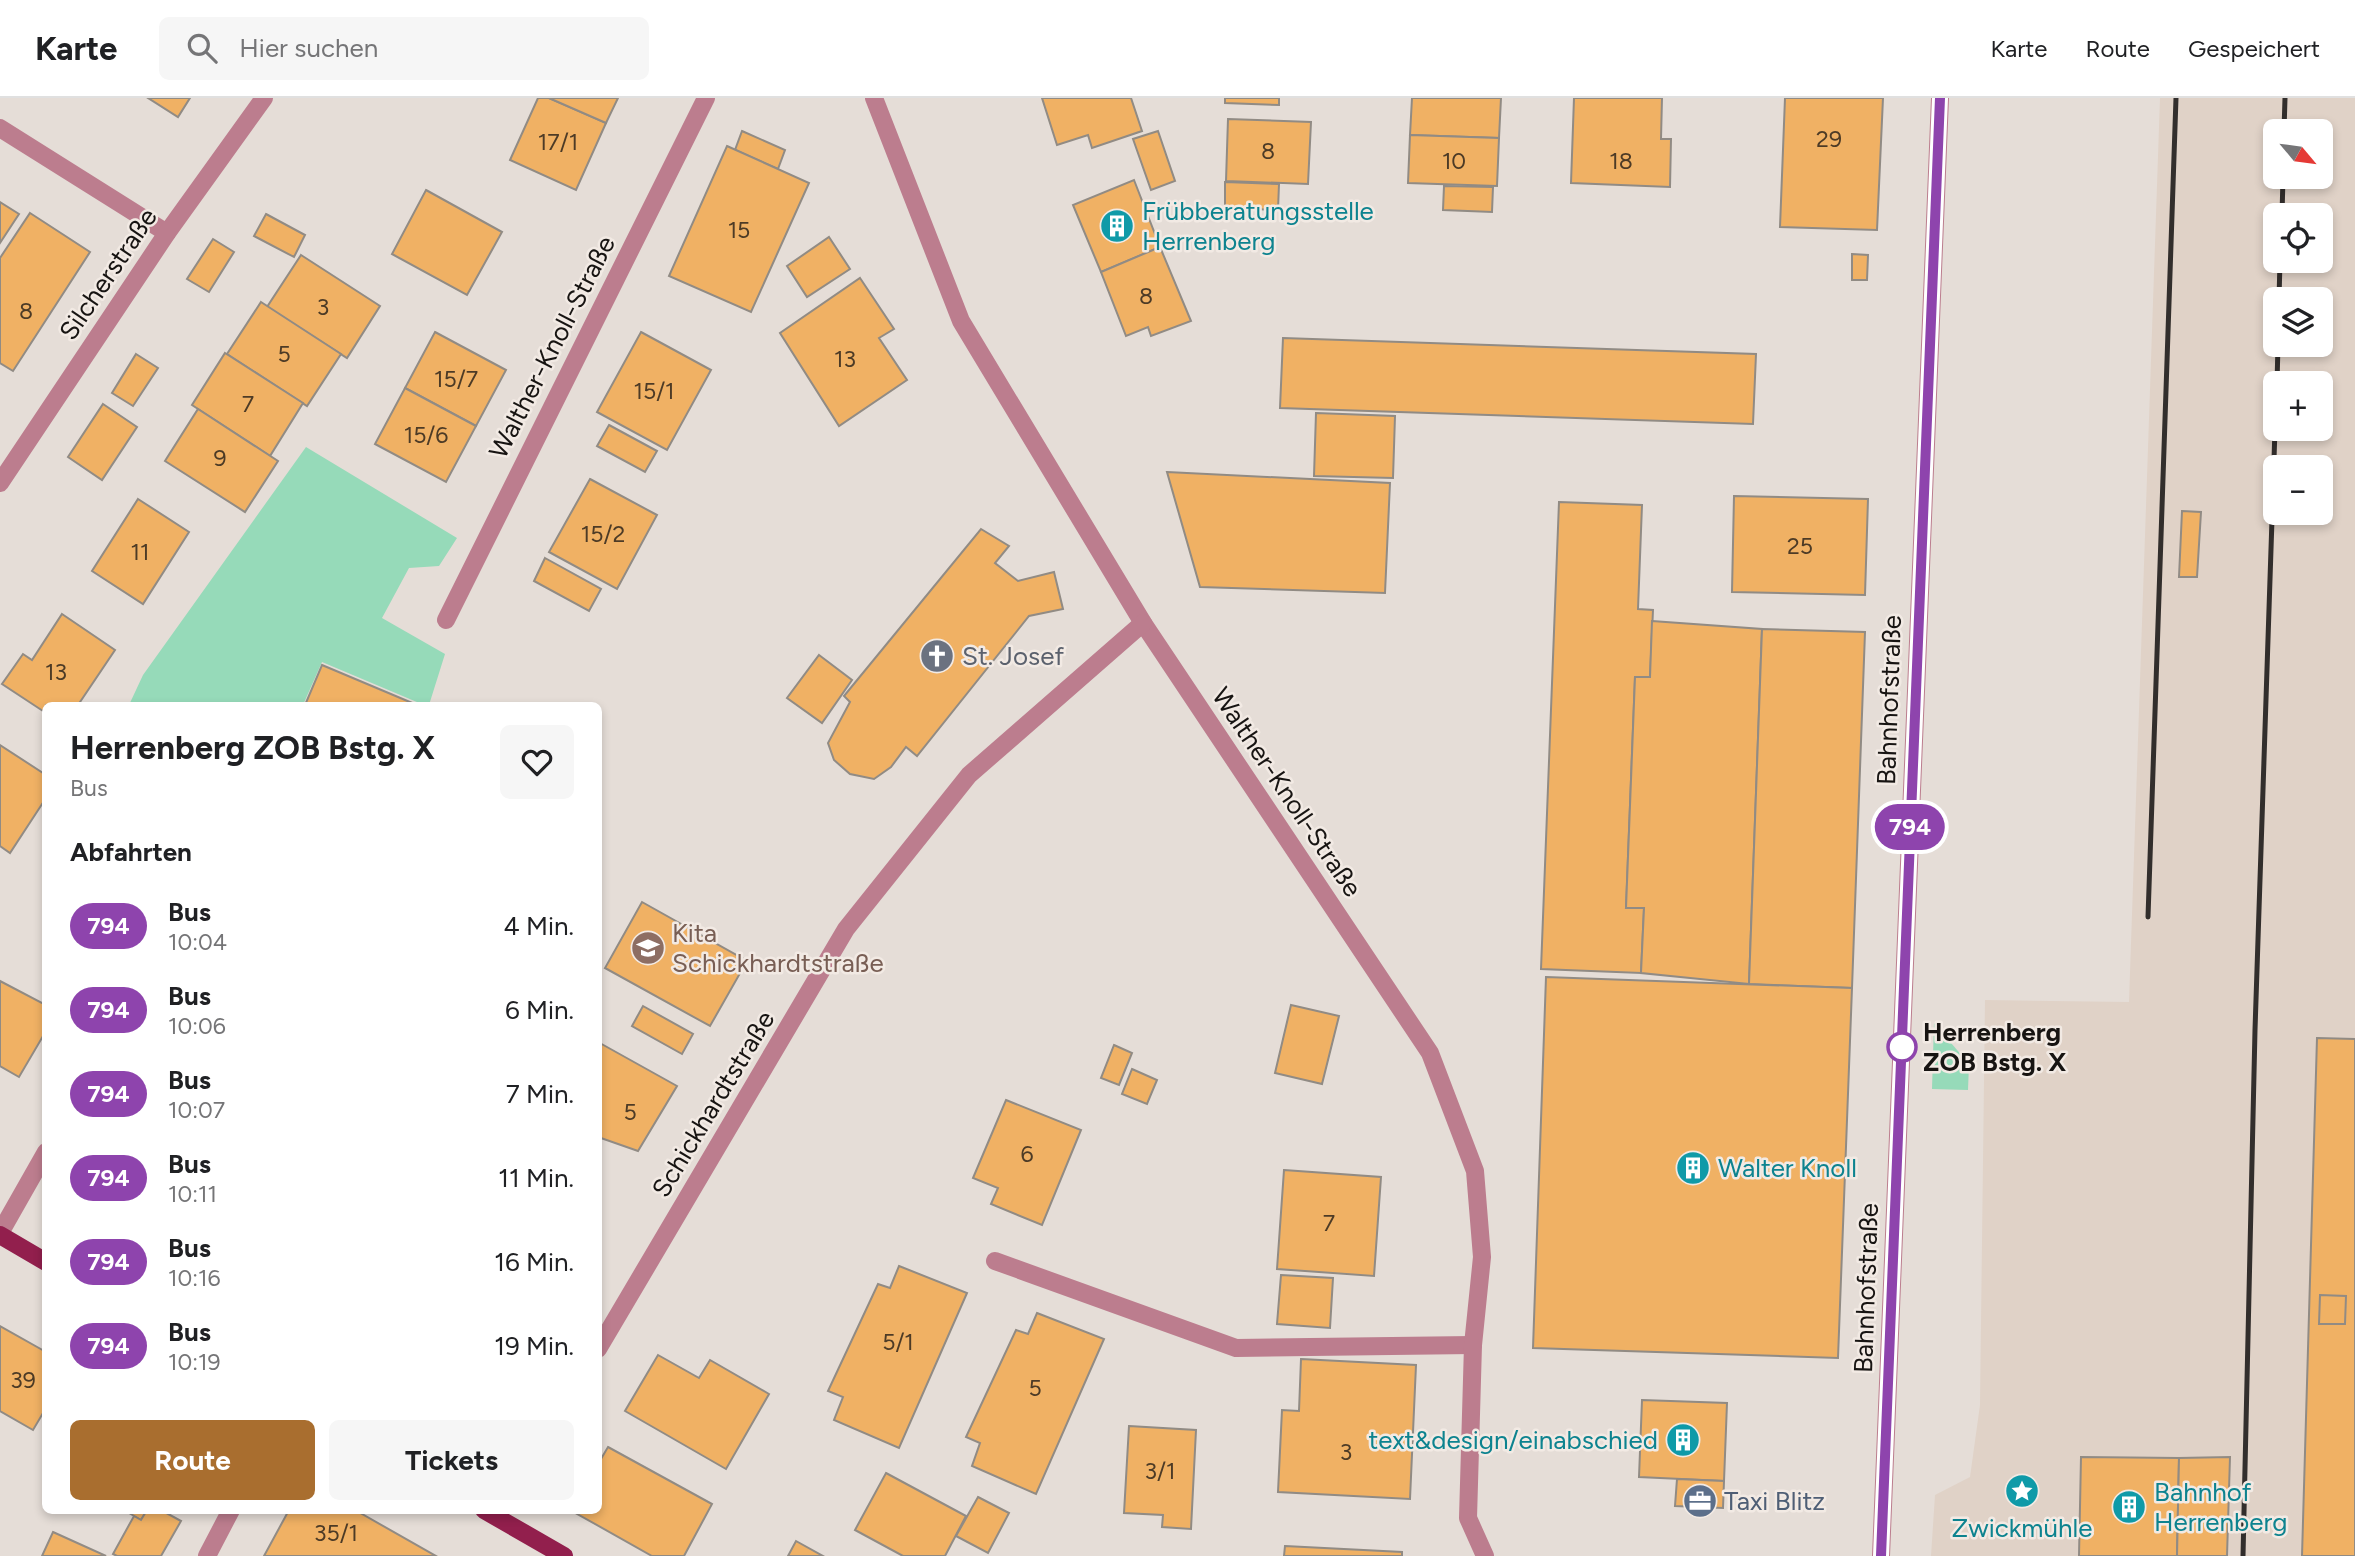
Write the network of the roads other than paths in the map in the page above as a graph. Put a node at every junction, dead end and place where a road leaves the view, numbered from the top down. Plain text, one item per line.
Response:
1 (264, 98) edge
2 (706, 98) edge
3 (874, 98) edge
4 (1940, 98) edge
5 (0, 128) edge
6 (167, 233) junction
7 (0, 483) edge
8 (446, 620) dead end
9 (1143, 623) junction
10 (42, 1159) edge
11 (0, 1234) edge
12 (42, 1260) edge
13 (995, 1261) dead end
14 (602, 1342) edge
15 (1473, 1345) junction
16 (229, 1514) edge
17 (497, 1514) edge
18 (207, 1556) edge
19 (564, 1556) edge
20 (1485, 1556) edge
21 (1881, 1556) edge

1 - 6 street, Silcherstraße
2 - 8 street, Walther-Knoll-Straße
3 - 9 street, Walther-Knoll-Straße
4 - 21 street, Bahnhofstraße
5 - 6 street
6 - 7 street, Silcherstraße
9 - 14 street, Schickhardtstraße
9 - 15 street, Walther-Knoll-Straße
10 - 11 street
11 - 12 main road
13 - 15 street
15 - 20 street, Walther-Knoll-Straße
16 - 18 street
17 - 19 main road

